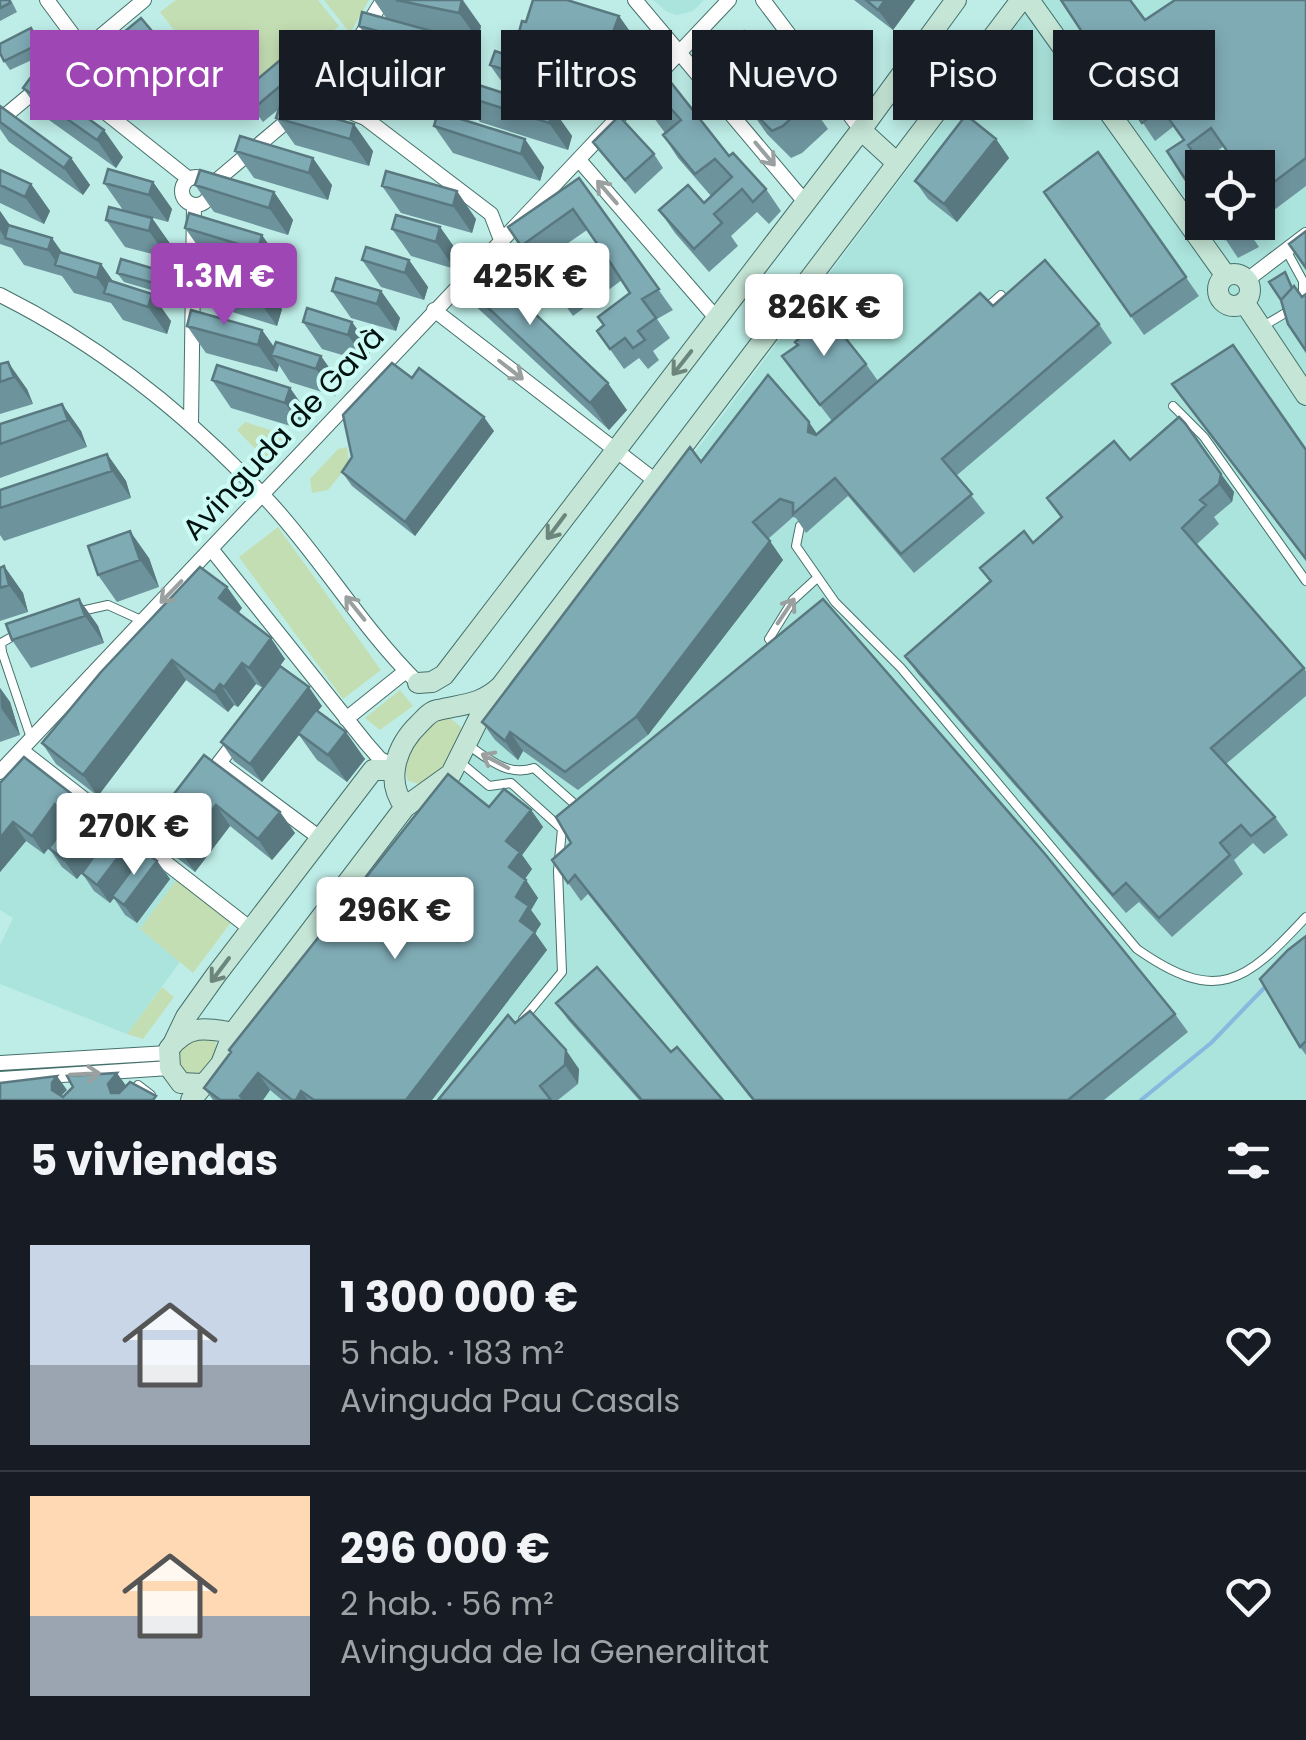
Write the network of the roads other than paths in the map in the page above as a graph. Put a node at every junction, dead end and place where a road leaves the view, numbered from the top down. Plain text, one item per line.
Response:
1 (47, 0) edge
2 (144, 0) edge
3 (382, 0) edge
4 (635, 0) edge
5 (729, 0) edge
6 (763, 0) edge
7 (956, 0) edge
8 (1021, 0) edge
9 (1029, 0) edge
10 (69, 30) edge
11 (108, 30) edge
12 (364, 30) edge
13 (680, 53) junction
14 (30, 95) edge
15 (0, 96) edge
16 (6, 116) edge
17 (115, 120) edge
18 (288, 120) edge
19 (368, 120) edge
20 (861, 130) junction
21 (579, 160) junction
22 (897, 163) junction
23 (189, 179) junction
24 (209, 186) junction
25 (804, 202) junction
26 (194, 206) junction
27 (491, 214) junction
28 (525, 215) junction
29 (1306, 235) edge
30 (501, 240) junction
31 (1286, 250) junction
32 (1237, 278) junction
33 (0, 295) edge
34 (1001, 295) edge
35 (434, 310) junction
36 (717, 319) junction
37 (972, 320) edge
38 (1261, 328) junction
39 (1306, 395) edge
40 (1173, 406) dead end
41 (190, 423) junction
42 (614, 449) junction
43 (657, 482) junction
44 (262, 495) junction
45 (800, 526) edge
46 (212, 550) junction
47 (817, 578) junction
48 (1306, 582) edge
49 (835, 602) junction
50 (820, 614) edge
51 (61, 618) edge
52 (142, 621) junction
53 (32, 628) edge
54 (792, 637) edge
55 (777, 648) junction
56 (300, 658) junction
57 (762, 661) edge
58 (288, 672) edge
59 (412, 677) junction
60 (489, 698) junction
61 (442, 710) junction
62 (254, 718) edge
63 (346, 719) junction
64 (26, 744) junction
65 (465, 750) junction
66 (0, 772) edge
67 (395, 773) junction
68 (431, 791) junction
69 (594, 797) edge
70 (405, 808) junction
71 (578, 808) junction
72 (562, 829) junction
73 (320, 838) junction
74 (1306, 917) edge
75 (251, 929) junction
76 (515, 1029) edge
77 (225, 1037) junction
78 (0, 1063) edge
79 (181, 1076) edge
80 (0, 1079) edge
81 (151, 1095) edge
82 (125, 1100) edge

1 - 10 street
2 - 11 street
3 - 12 street
4 - 13 street
5 - 13 street, Avinguda de Gavà
6 - 20 street
7 - 20 street
8 - 22 street
9 - 32 street
13 - 21 street, Avinguda de Gavà
13 -> 25 street
14 - 16 street
15 - 16 street
17 - 23 street
18 - 24 street
19 - 27 street
20 - 22 street
20 - 25 street
21 - 28 street, Avinguda de Gavà
36 -> 21 street
22 - 43 street
23 - 24 street
23 - 26 street
24 - 26 street
25 - 36 street
26 - 41 street
27 - 28 street
27 - 30 street
28 - 30 street, Avinguda de Gavà
29 - 31 street
30 - 35 street, Avinguda de Gavà
31 - 32 street
31 - 38 lane
32 - 38 street
33 - 41 street
34 - 37 lane
35 -> 42 street
35 - 44 street, Avinguda de Gavà
36 -> 42 street
38 - 39 street
40 - 48 lane
41 - 44 street
42 - 43 street
42 -> 59 street
43 - 60 street
44 - 46 street, Avinguda de Gavà
59 -> 44 street
45 - 47 lane
46 -> 52 street, Avinguda de Gavà
46 - 56 street
47 - 49 lane
55 -> 47 lane
49 - 50 lane
49 - 74 lane
51 - 52 lane
52 - 64 street, Avinguda de Gavà
53 - 64 lane
54 - 55 lane
55 - 57 lane
56 - 58 street
56 - 63 street
59 - 61 street
59 - 63 street
60 - 61 street
60 - 65 street
61 - 65 street
61 - 67 street
62 - 73 street
63 - 67 street
64 - 66 street, Avinguda de Gavà
64 - 75 street
65 - 68 street
71 -> 65 lane
65 - 72 lane
67 - 68 street
67 - 70 street
67 - 73 street
68 - 70 street
69 - 71 lane
70 - 77 street
71 - 72 lane
72 - 76 lane
73 - 75 street
75 -> 79 street
77 - 79 street
77 - 79 street
78 - 79 street
80 -> 79 street
81 - 82 lane

